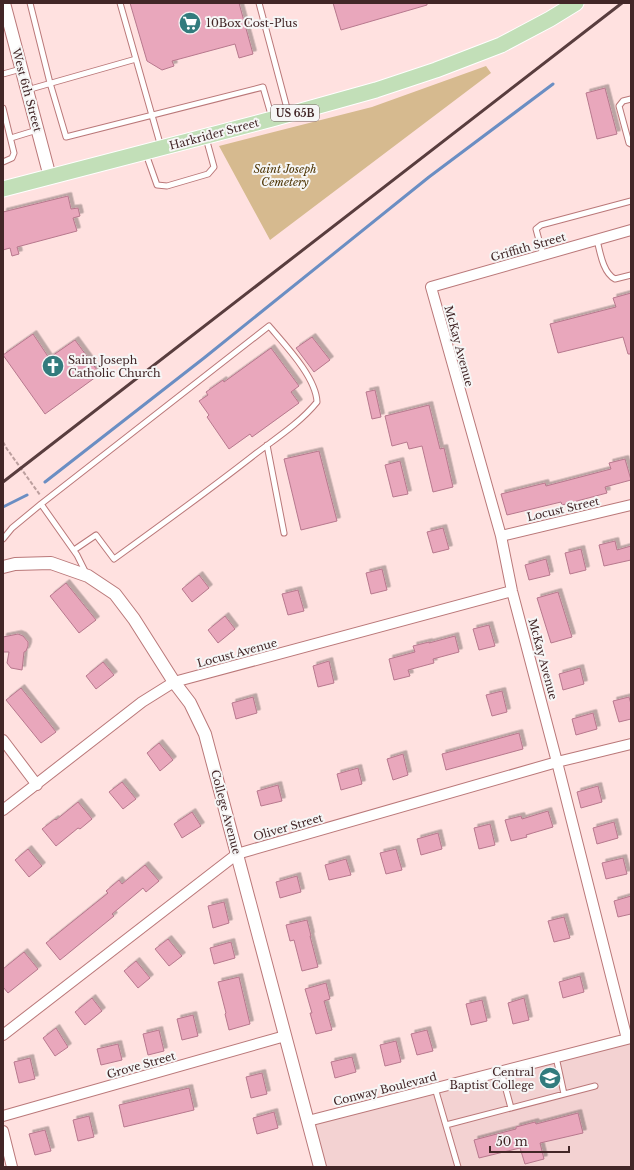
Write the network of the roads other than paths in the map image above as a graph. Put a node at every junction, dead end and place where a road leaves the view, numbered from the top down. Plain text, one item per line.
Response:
1 (4, 3) edge
2 (30, 3) edge
3 (120, 3) edge
4 (259, 3) edge
5 (576, 3) edge
6 (136, 59) junction
7 (21, 69) junction
8 (3, 74) edge
9 (50, 82) junction
10 (27, 90) junction
11 (631, 99) edge
12 (3, 108) edge
13 (152, 115) junction
14 (288, 115) junction
15 (272, 119) junction
16 (38, 130) junction
17 (205, 137) junction
18 (11, 138) junction
19 (631, 144) edge
20 (161, 148) junction
21 (145, 152) junction
22 (3, 162) edge
23 (50, 177) junction
24 (3, 189) edge
25 (631, 201) edge
26 (631, 230) edge
27 (597, 240) junction
28 (543, 255) junction
29 (631, 275) edge
30 (431, 287) joint
31 (267, 445) junction
32 (43, 502) junction
33 (631, 505) edge
34 (284, 533) dead end
35 (501, 536) junction
36 (3, 538) edge
37 (74, 550) junction
38 (3, 567) edge
39 (88, 576) junction
40 (512, 591) junction
41 (174, 682) junction
42 (3, 740) edge
43 (631, 744) edge
44 (557, 762) junction
45 (36, 785) junction
46 (3, 810) edge
47 (237, 854) junction
48 (3, 1036) edge
49 (285, 1036) junction
50 (629, 1038) edge
51 (556, 1057) junction
52 (501, 1071) junction
53 (595, 1086) dead end
54 (436, 1088) junction
55 (564, 1094) junction
56 (511, 1108) junction
57 (3, 1116) edge
58 (308, 1121) junction
59 (446, 1125) junction
60 (3, 1131) edge
61 (12, 1167) edge
62 (320, 1167) edge
63 (458, 1167) edge

1 - 7 street, West 6th Street
2 - 9 lane
3 - 6 lane
4 - 14 lane
5 - 14 main road, Harkrider Street / US 65B
6 - 9 lane
6 - 13 lane
7 - 8 lane
7 - 10 street, West 6th Street
9 - 10 lane
9 - 13 lane
10 - 16 street, West 6th Street
11 - 19 lane
12 - 18 lane
13 - 15 lane
13 - 20 lane
14 - 15 main road, Harkrider Street / US 65B
15 - 17 main road, Harkrider Street / US 65B
16 - 18 lane
16 - 23 street, West 6th Street
17 - 20 main road, Harkrider Street / US 65B
17 - 21 lane
18 - 22 lane
20 - 21 main road, Harkrider Street / US 65B
21 - 23 main road, Harkrider Street / US 65B
23 - 24 main road, Harkrider Street / US 65B
25 - 28 lane
26 - 27 street, Griffith Street
27 - 28 street, Griffith Street
27 - 29 lane
28 - 30 street, Griffith Street
30 - 35 street, McKay Avenue
31 - 32 lane
31 - 34 lane
31 - 37 lane
32 - 36 lane
32 - 37 lane
33 - 35 street, Locust Street
35 - 40 street, McKay Avenue
37 - 39 lane
38 - 39 street, College Avenue
39 - 41 street, College Avenue
40 - 41 street, Locust Avenue
40 - 44 street, McKay Avenue
41 - 45 street, Locust Avenue
41 - 47 street, College Avenue
42 - 45 street
43 - 44 street, Oliver Street
44 - 47 street, Oliver Street
44 - 50 street, McKay Avenue
45 - 46 street, Locust Avenue
47 - 48 street, Oliver Street
47 - 49 street, College Avenue
49 - 57 street, Grove Street
49 - 58 street, College Avenue
50 - 51 street, Conway Boulevard
51 - 52 street, Conway Boulevard
51 - 55 lane
52 - 54 street, Conway Boulevard
52 - 56 lane
53 - 55 lane
54 - 58 street, Conway Boulevard
54 - 59 lane
55 - 56 lane
56 - 59 lane
58 - 62 street, College Avenue
59 - 63 lane
60 - 61 street

